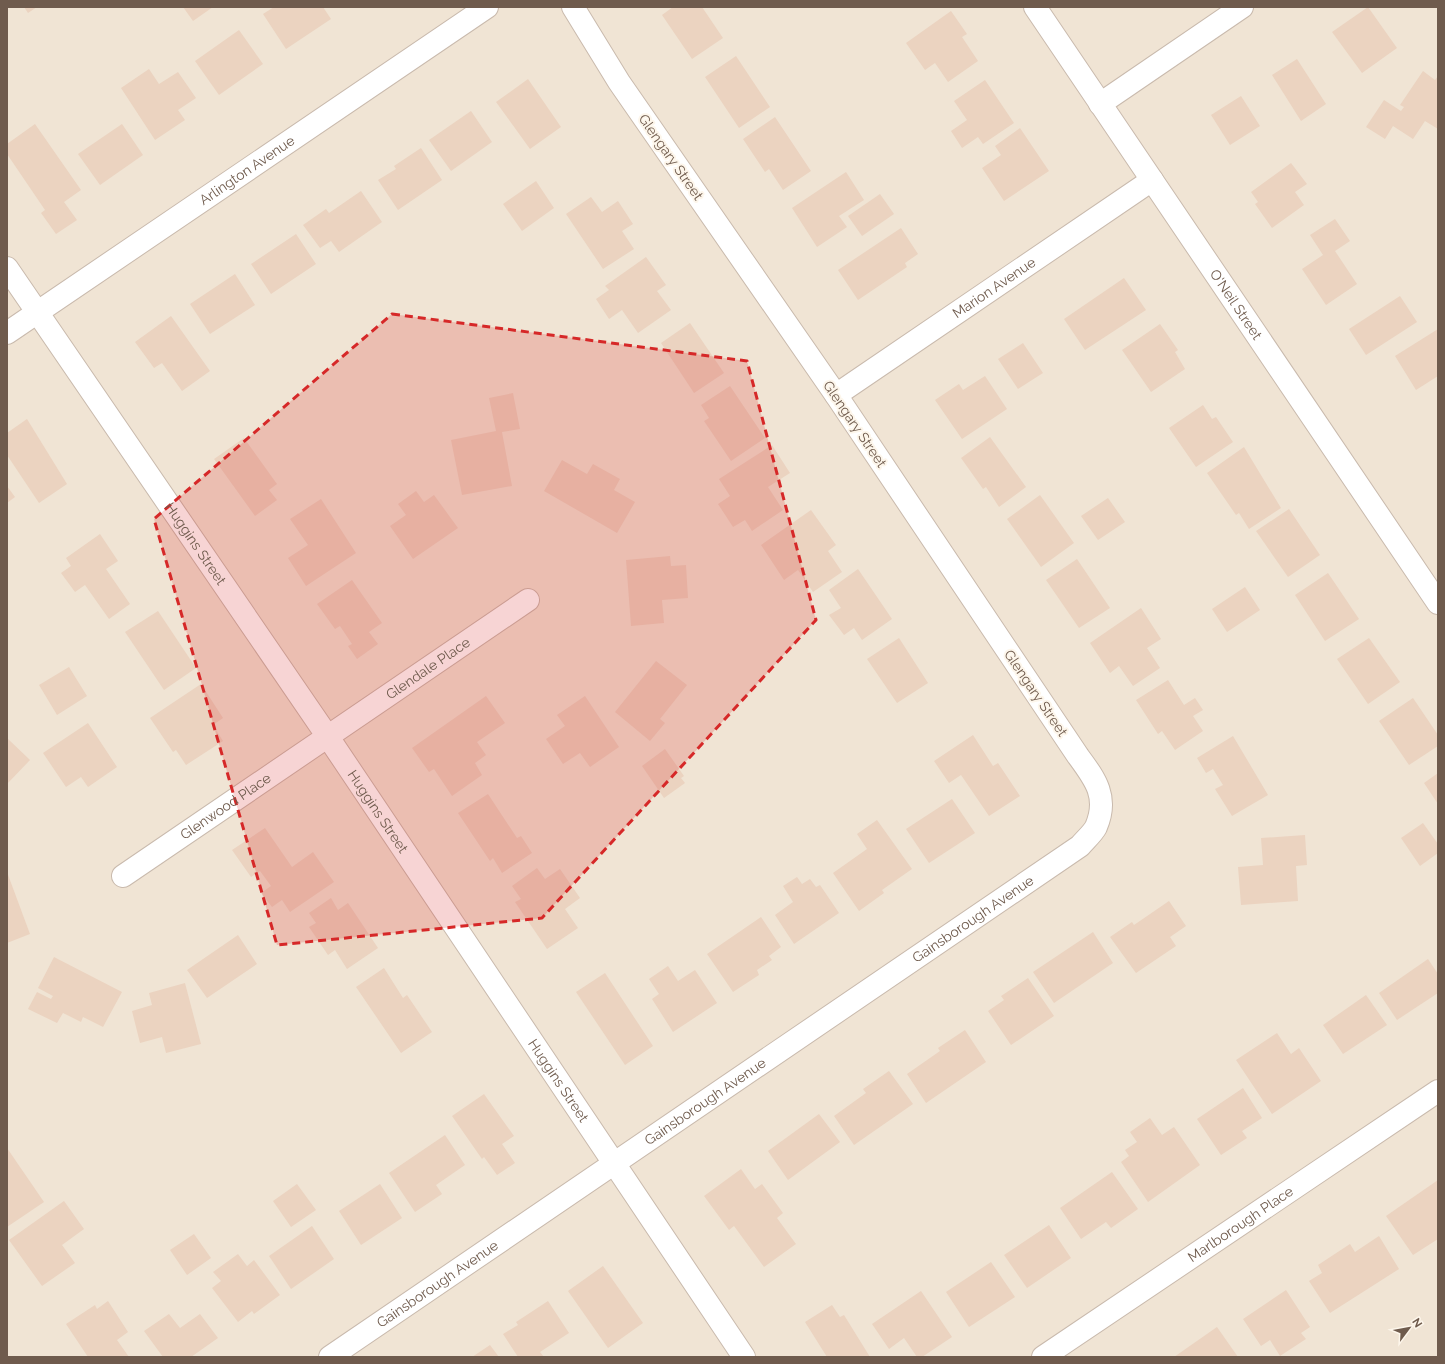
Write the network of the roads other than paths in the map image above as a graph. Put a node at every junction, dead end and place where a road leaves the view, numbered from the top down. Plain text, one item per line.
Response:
1 (487, 7) edge
2 (573, 7) edge
3 (1035, 7) edge
4 (1242, 7) edge
5 (1100, 104) junction
6 (1152, 180) junction
7 (7, 268) edge
8 (38, 312) junction
9 (7, 333) edge
10 (836, 394) junction
11 (528, 600) dead end
12 (1438, 602) edge
13 (328, 737) junction
14 (1080, 846) joint
15 (123, 876) dead end
16 (1438, 1091) edge
17 (614, 1164) junction
18 (330, 1357) edge
19 (744, 1357) edge
20 (1043, 1357) edge

1 - 8 street, Arlington Avenue
2 - 10 street, Glengary Street
3 - 5 street, O'Neil Street
4 - 5 street
5 - 6 street, O'Neil Street
6 - 10 street, Marion Avenue
6 - 12 street, O'Neil Street
7 - 8 street, Huggins Street
8 - 9 street, Arlington Avenue
8 - 13 street, Huggins Street
10 - 14 street, Glengary Street
11 - 13 street, Glendale Place
13 - 15 street, Glenwood Place
13 - 17 street, Huggins Street
14 - 17 street, Gainsborough Avenue
16 - 20 street, Marlborough Place
17 - 18 street, Gainsborough Avenue
17 - 19 street, Huggins Street

